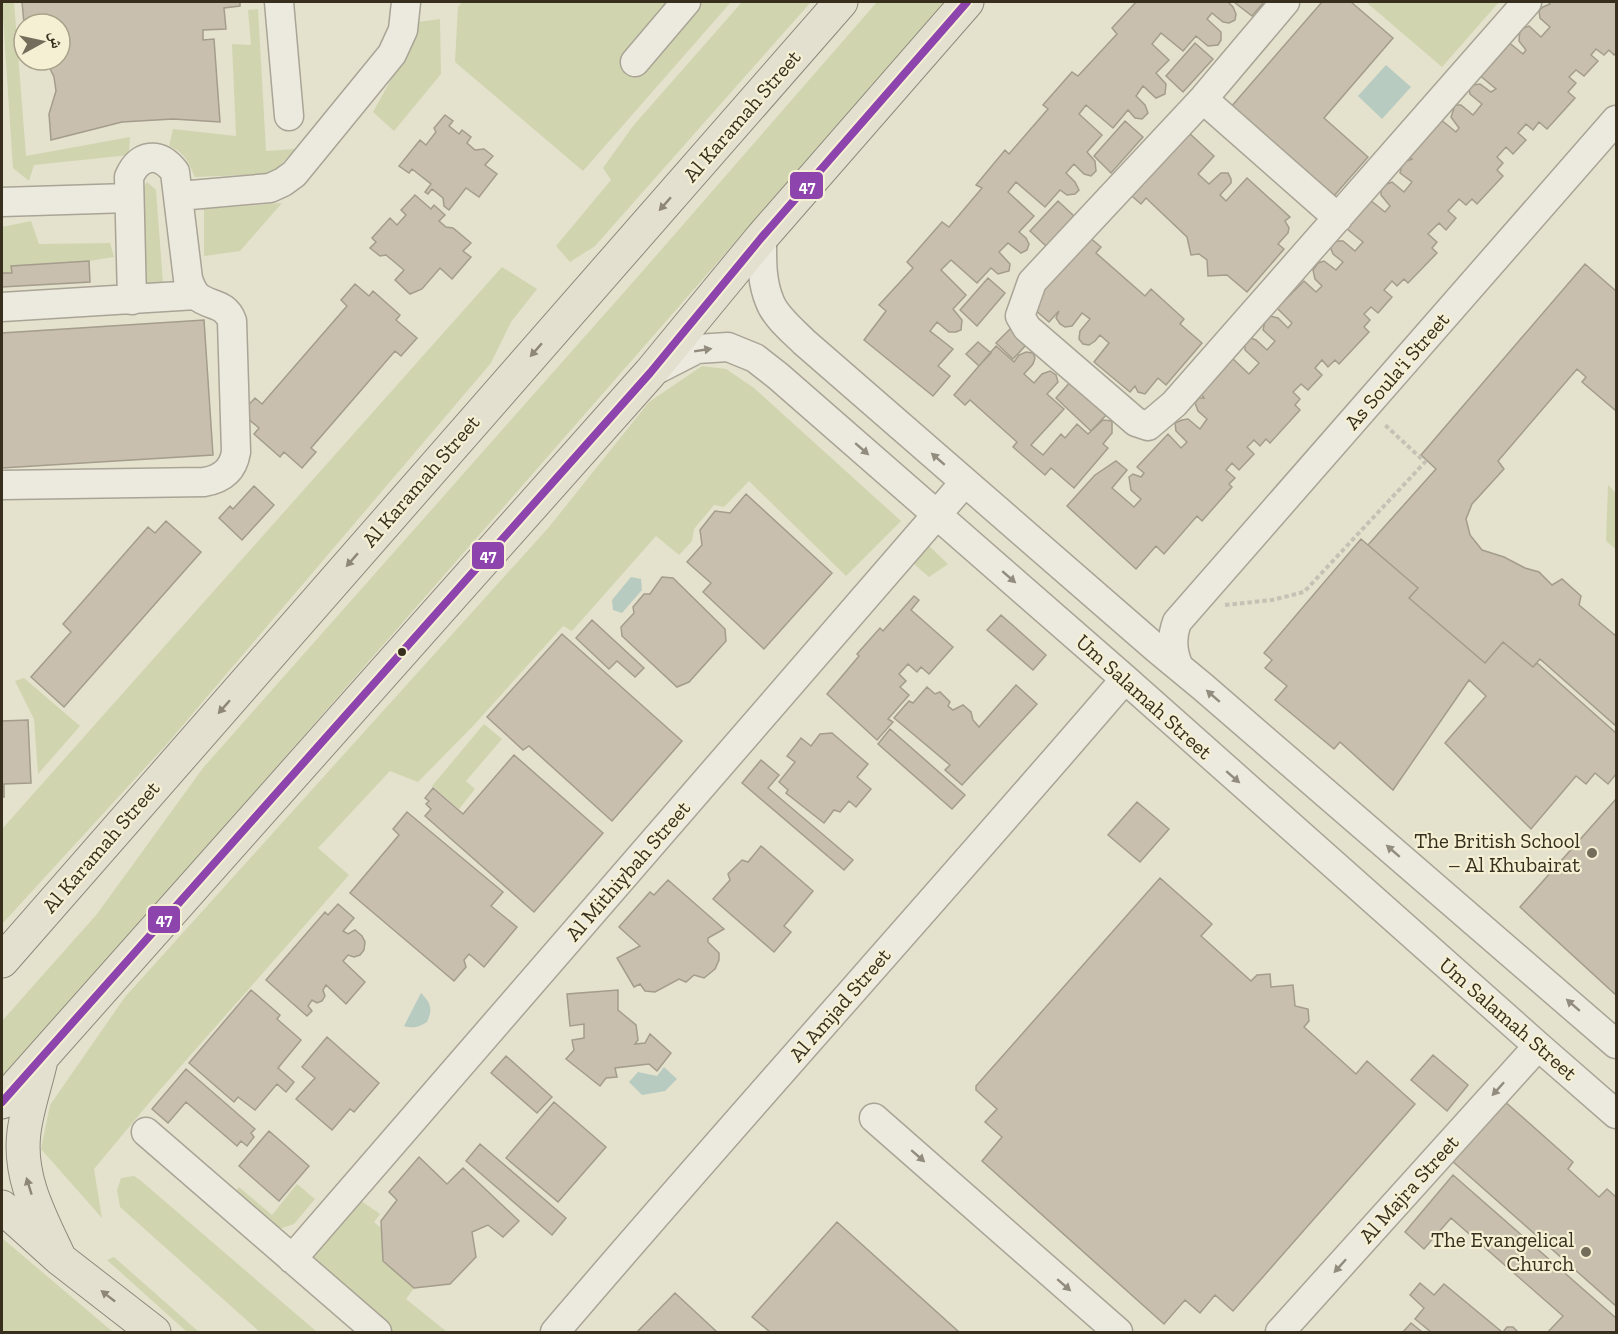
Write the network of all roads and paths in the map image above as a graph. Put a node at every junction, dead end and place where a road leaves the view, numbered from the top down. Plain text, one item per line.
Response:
1 (279, 2) edge
2 (406, 2) edge
3 (686, 2) edge
4 (841, 2) edge
5 (967, 2) edge
6 (1285, 2) edge
7 (1527, 2) edge
8 (635, 62) dead end
9 (1203, 99) junction
10 (289, 116) dead end
11 (1617, 120) edge
12 (179, 196) junction
13 (129, 198) junction
14 (2, 202) edge
15 (1338, 218) junction
16 (762, 237) junction
17 (196, 295) junction
18 (132, 300) junction
19 (2, 308) edge
20 (650, 373) junction
21 (1365, 407) junction
22 (965, 482) junction
23 (2, 485) edge
24 (937, 514) junction
25 (1221, 606) dead end
26 (1177, 622) junction
27 (1128, 624) junction
28 (1179, 667) junction
29 (1125, 679) junction
30 (2, 961) edge
31 (1617, 1044) edge
32 (1538, 1046) junction
33 (42, 1056) junction
34 (2, 1102) edge
35 (1617, 1114) edge
36 (874, 1118) dead end
37 (146, 1132) dead end
38 (2, 1207) edge
39 (60, 1258) junction
40 (292, 1259) junction
41 (154, 1332) edge
42 (377, 1332) edge
43 (555, 1332) edge
44 (1118, 1332) edge
45 (1280, 1332) edge

1 - 10 street
2 - 12 street
3 - 8 street
4 -> 30 main road, Al Karamah Street
5 - 16 main road
6 - 9 street
7 - 15 street
9 - 15 street
9 - 15 street
11 - 21 street, As Soula'i Street
12 - 13 street
12 - 17 street
13 - 14 street
13 - 18 street
16 - 20 main road
22 -> 16 street, Um Salamah Street
17 - 18 street
17 - 23 street
18 - 19 street
20 -> 24 street, Um Salamah Street
20 - 33 main road
21 - 25 path
21 - 26 street, As Soula'i Street
22 - 24 street, Al Mithiybah Street
22 - 27 street, Um Salamah Street
24 -> 29 street, Um Salamah Street
24 - 40 street, Al Mithiybah Street
26 - 27 street
26 - 28 street
27 - 28 street, Um Salamah Street
31 -> 28 street, Um Salamah Street
29 -> 32 street, Um Salamah Street
29 - 43 street, Al Amjad Street
32 - 35 street, Um Salamah Street
32 -> 45 street, Al Majra Street
33 - 34 main road
39 -> 33 main road
36 -> 44 street
37 - 40 street
38 - 39 main road
41 -> 39 main road
40 - 42 street

